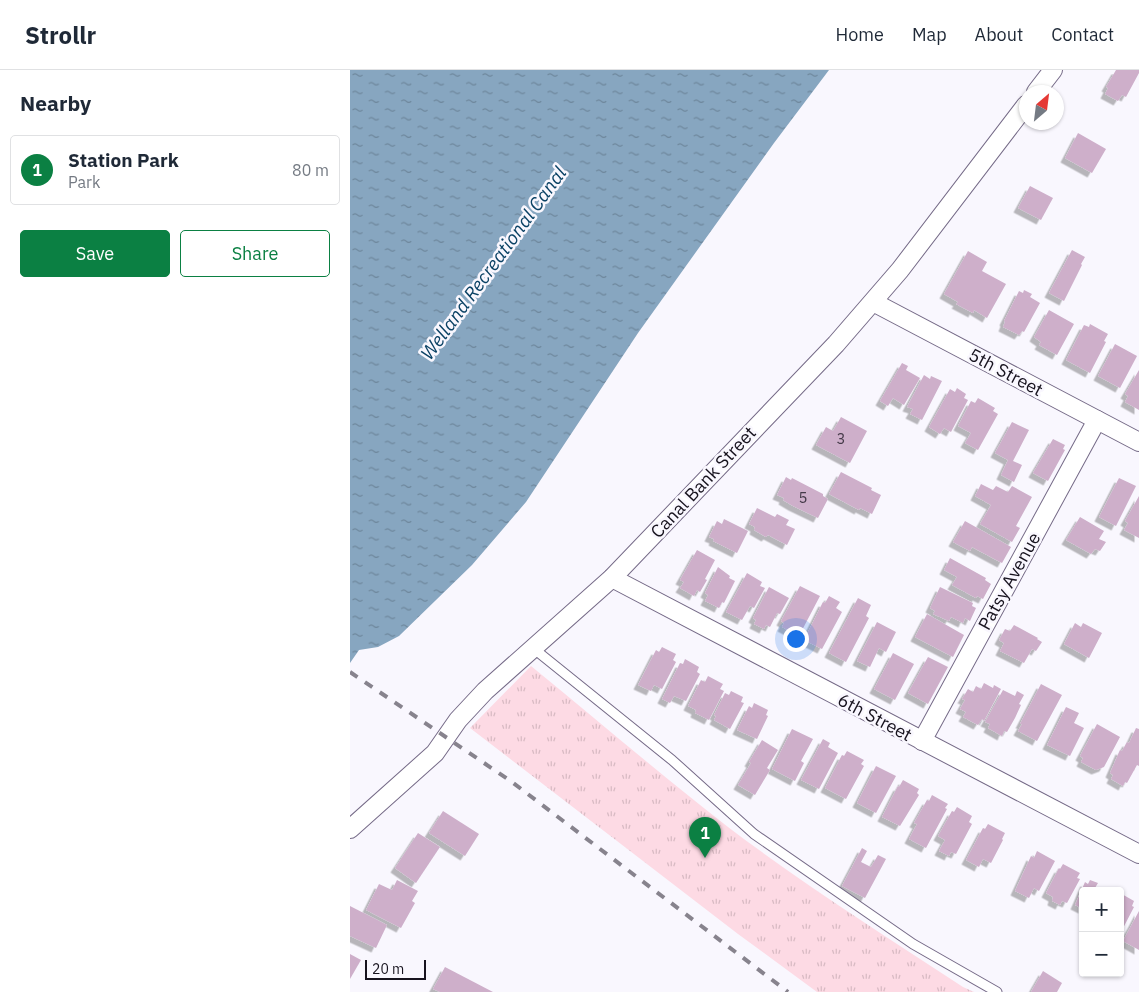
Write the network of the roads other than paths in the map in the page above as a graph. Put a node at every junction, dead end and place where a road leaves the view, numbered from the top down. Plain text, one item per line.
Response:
1 (1053, 70) edge
2 (1041, 85) edge
3 (1019, 114) edge
4 (873, 302) junction
5 (1097, 420) junction
6 (1139, 442) edge
7 (612, 578) junction
8 (533, 648) junction
9 (922, 741) junction
10 (350, 829) edge
11 (1139, 854) edge
12 (998, 992) edge

1 - 2 street
3 - 4 street, Canal Bank Street
4 - 5 street, 5th Street
4 - 7 street, Canal Bank Street
5 - 6 street, 5th Street
5 - 9 street, Patsy Avenue
7 - 8 street, Canal Bank Street
7 - 9 street, 6th Street
8 - 10 street, Canal Bank Street
8 - 12 lane
9 - 11 street, 6th Street

